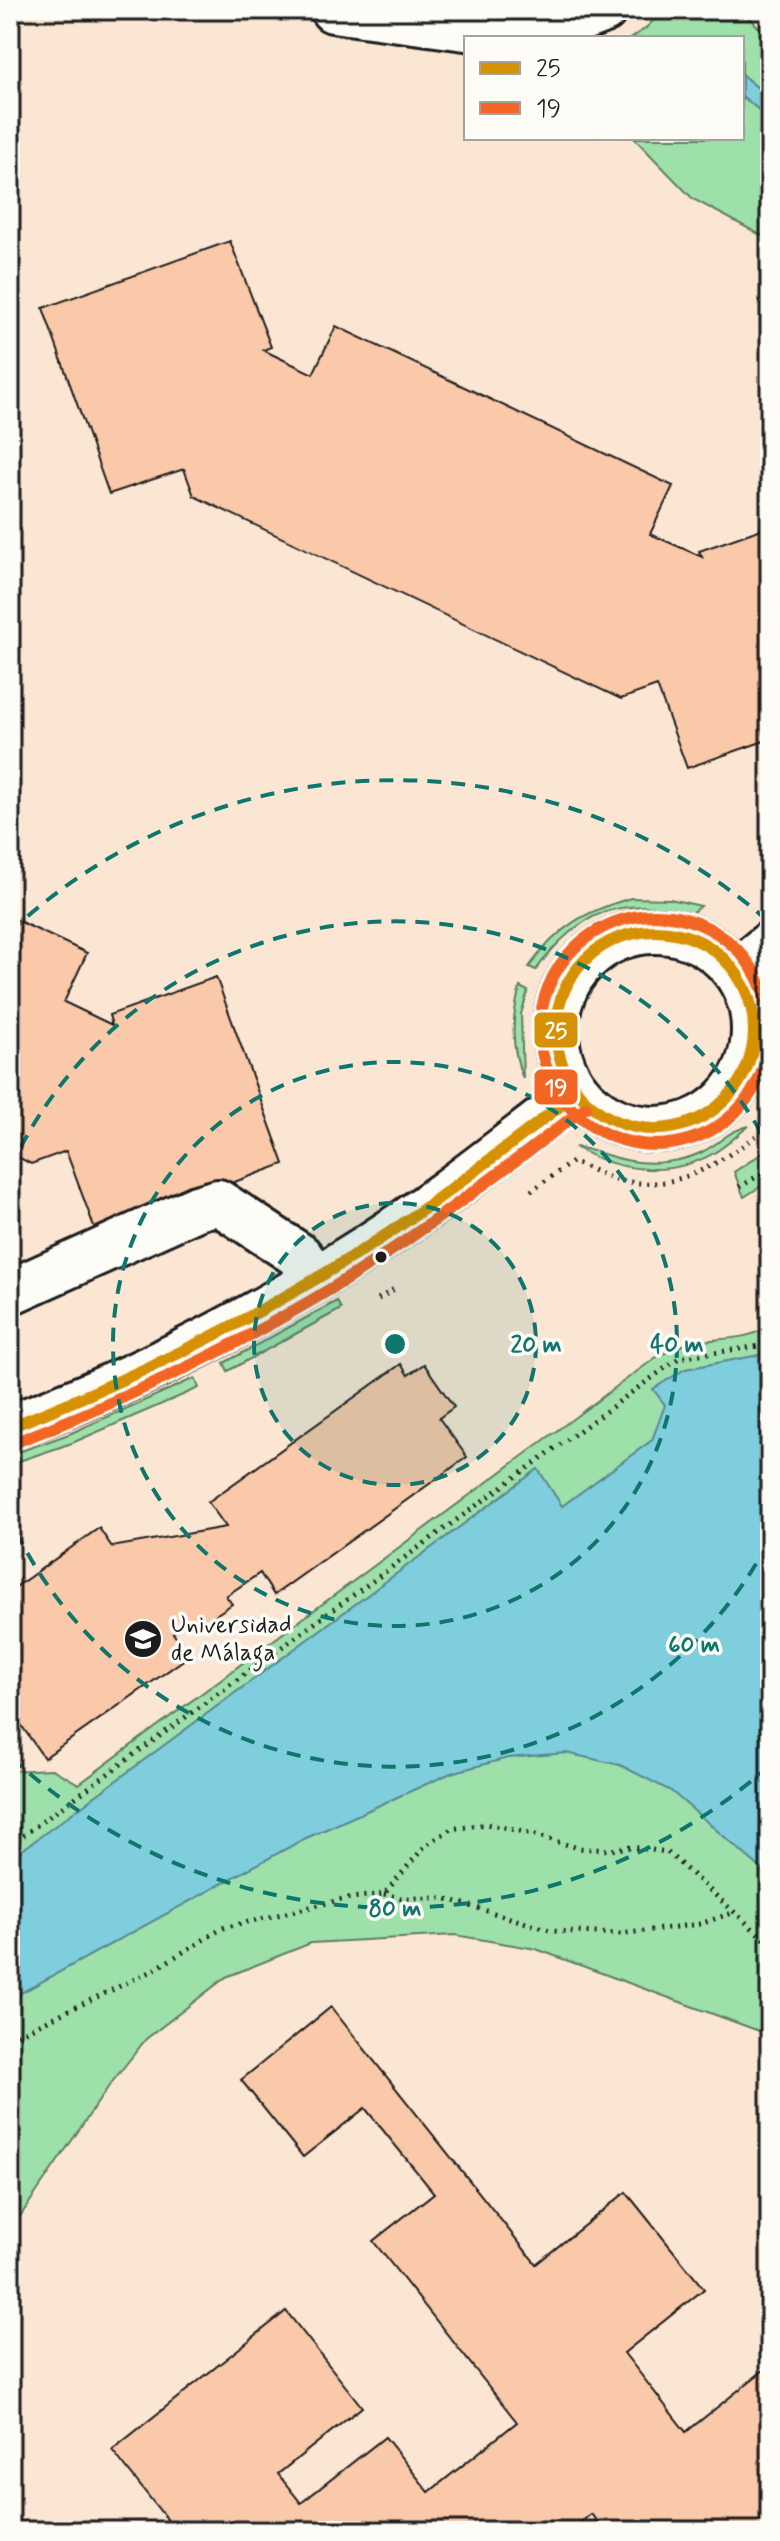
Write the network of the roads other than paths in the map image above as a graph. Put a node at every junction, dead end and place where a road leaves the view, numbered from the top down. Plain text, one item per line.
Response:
1 (333, 10) edge
2 (604, 10) edge
3 (770, 944) edge
4 (736, 972) junction
5 (757, 1079) edge
6 (576, 1094) junction
7 (316, 1279) junction
8 (10, 1292) edge
9 (10, 1427) edge

1 - 2 street
3 - 4 street
4 - 5 street
4 - 6 street
5 - 6 street
6 - 7 street
7 - 8 street
7 - 9 street

